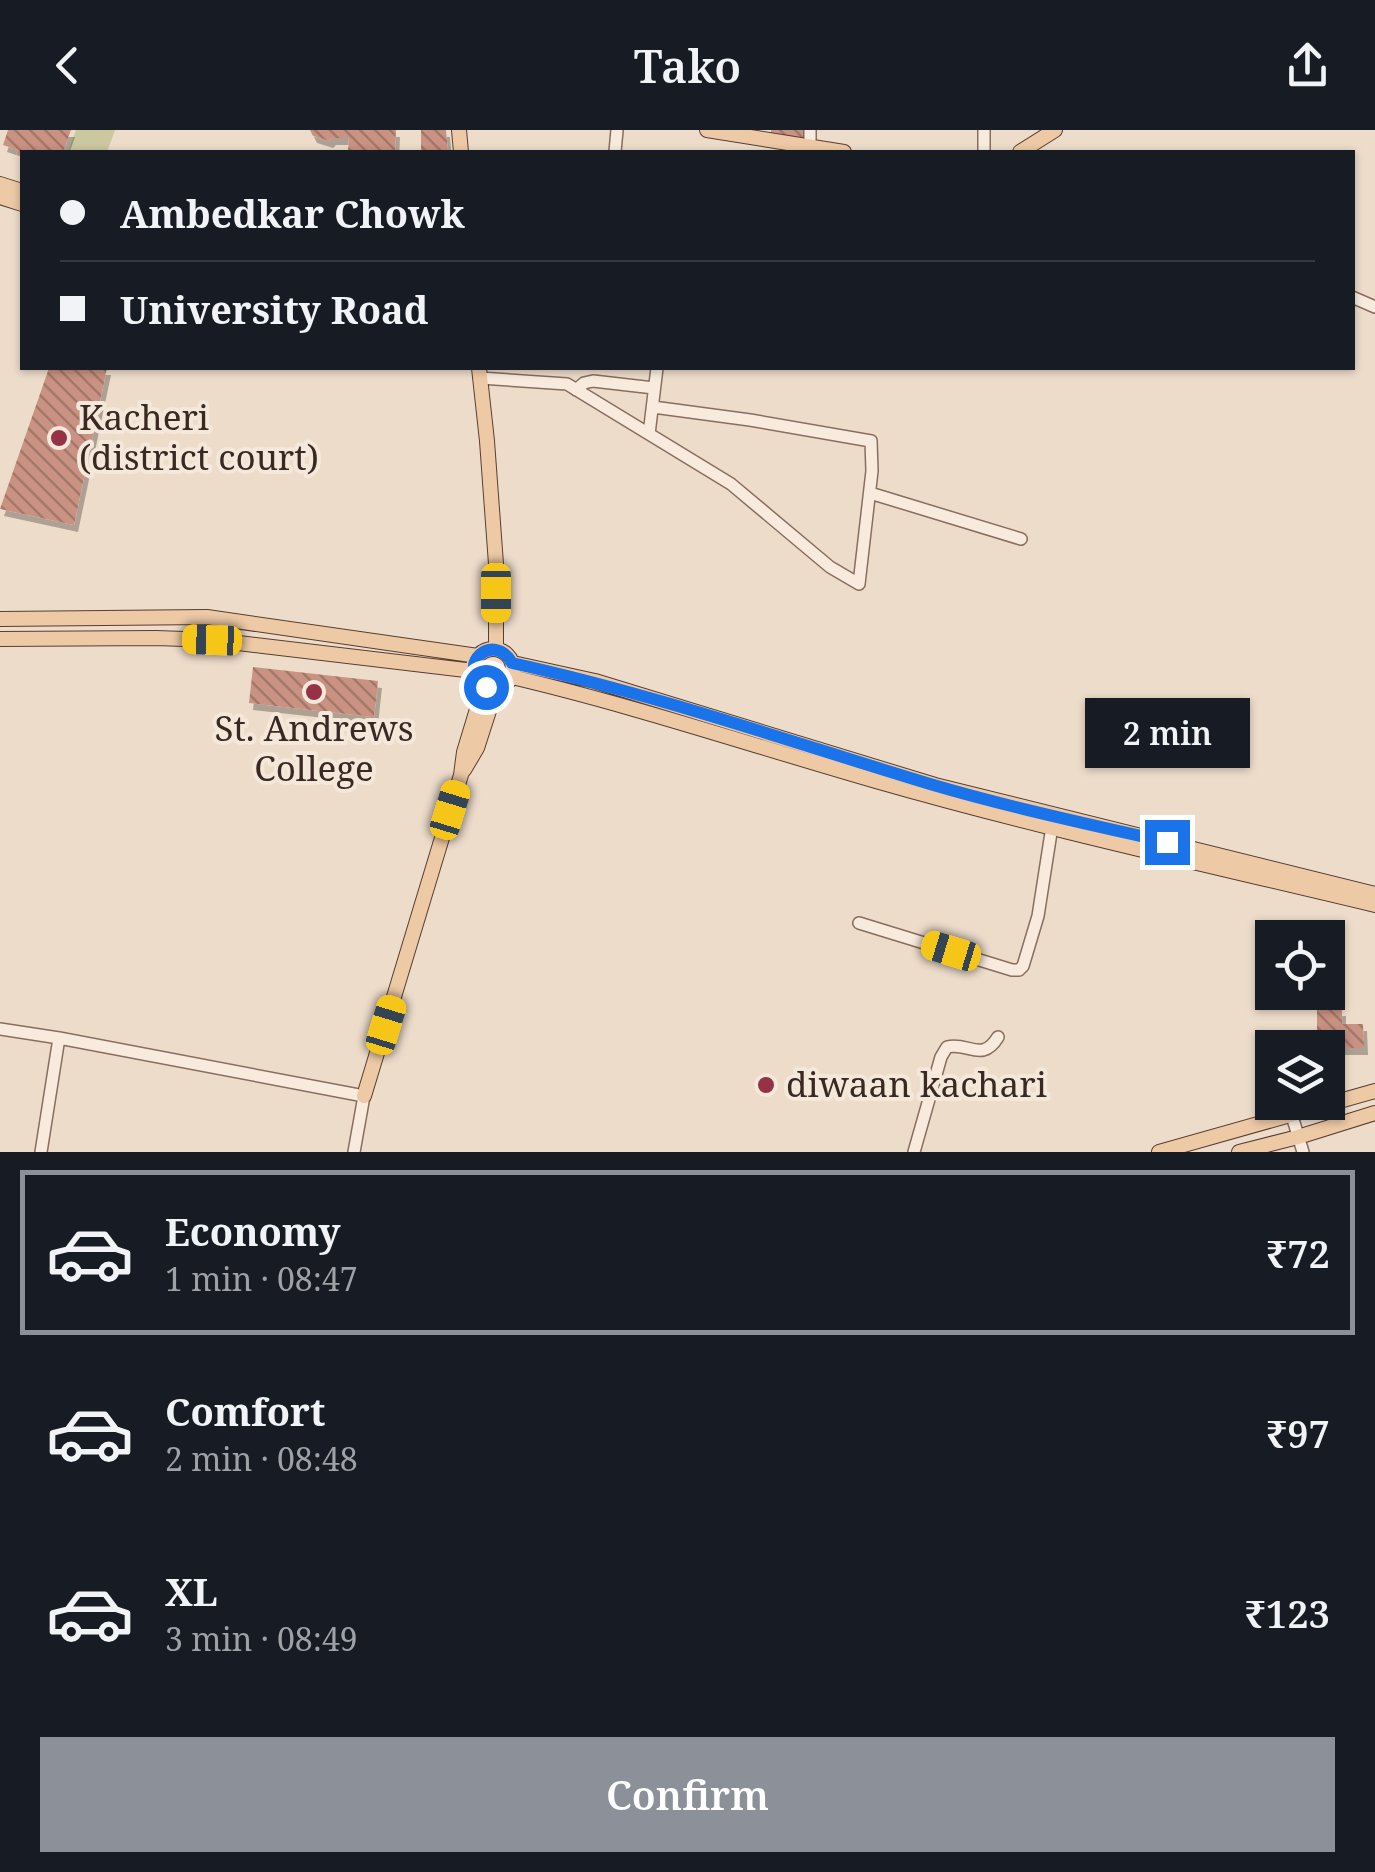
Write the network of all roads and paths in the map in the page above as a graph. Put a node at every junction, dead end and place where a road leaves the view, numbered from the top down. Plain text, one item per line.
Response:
1 (707, 130) edge
2 (810, 130) edge
3 (1055, 130) edge
4 (810, 147) junction
5 (830, 150) edge
6 (1023, 150) edge
7 (561, 370) edge
8 (657, 370) edge
9 (479, 373) edge
10 (560, 383) junction
11 (654, 388) junction
12 (576, 390) junction
13 (653, 407) junction
14 (649, 434) junction
15 (870, 494) junction
16 (1022, 539) dead end
17 (0, 619) edge
18 (0, 638) edge
19 (496, 650) junction
20 (478, 656) junction
21 (512, 670) junction
22 (474, 672) junction
23 (490, 688) junction
24 (1052, 822) junction
25 (1375, 894) edge
26 (1375, 906) edge
27 (860, 922) dead end
28 (0, 1029) edge
29 (998, 1037) dead end
30 (59, 1038) junction
31 (1375, 1091) edge
32 (364, 1096) junction
33 (1345, 1100) edge
34 (1375, 1113) edge
35 (1278, 1120) edge
36 (1293, 1120) edge
37 (1235, 1132) junction
38 (1301, 1144) edge
39 (1184, 1149) edge
40 (41, 1152) edge
41 (354, 1152) edge
42 (914, 1152) edge
43 (1160, 1152) edge
44 (1239, 1152) edge

1 - 4 main road
2 - 4 street
3 - 6 main road
4 - 5 main road
7 - 10 street
8 - 11 street
9 - 10 street
9 - 19 main road
10 - 12 street
11 - 12 street
11 - 13 street
12 - 14 street
13 - 14 street
13 - 15 street
14 - 15 street
15 - 16 street
17 - 20 main road
18 - 22 main road
19 - 20 main road
19 - 21 main road
20 - 22 main road
21 - 23 main road
21 - 24 main road
22 - 23 main road
23 - 32 main road
24 - 25 main road
24 - 26 main road
24 - 27 street
28 - 30 street
29 - 42 street
30 - 32 street
30 - 40 street
31 - 33 main road
32 - 41 street
34 - 38 main road
35 - 37 main road
36 - 38 street
37 - 39 main road
37 - 44 street
38 - 44 main road
39 - 43 main road

